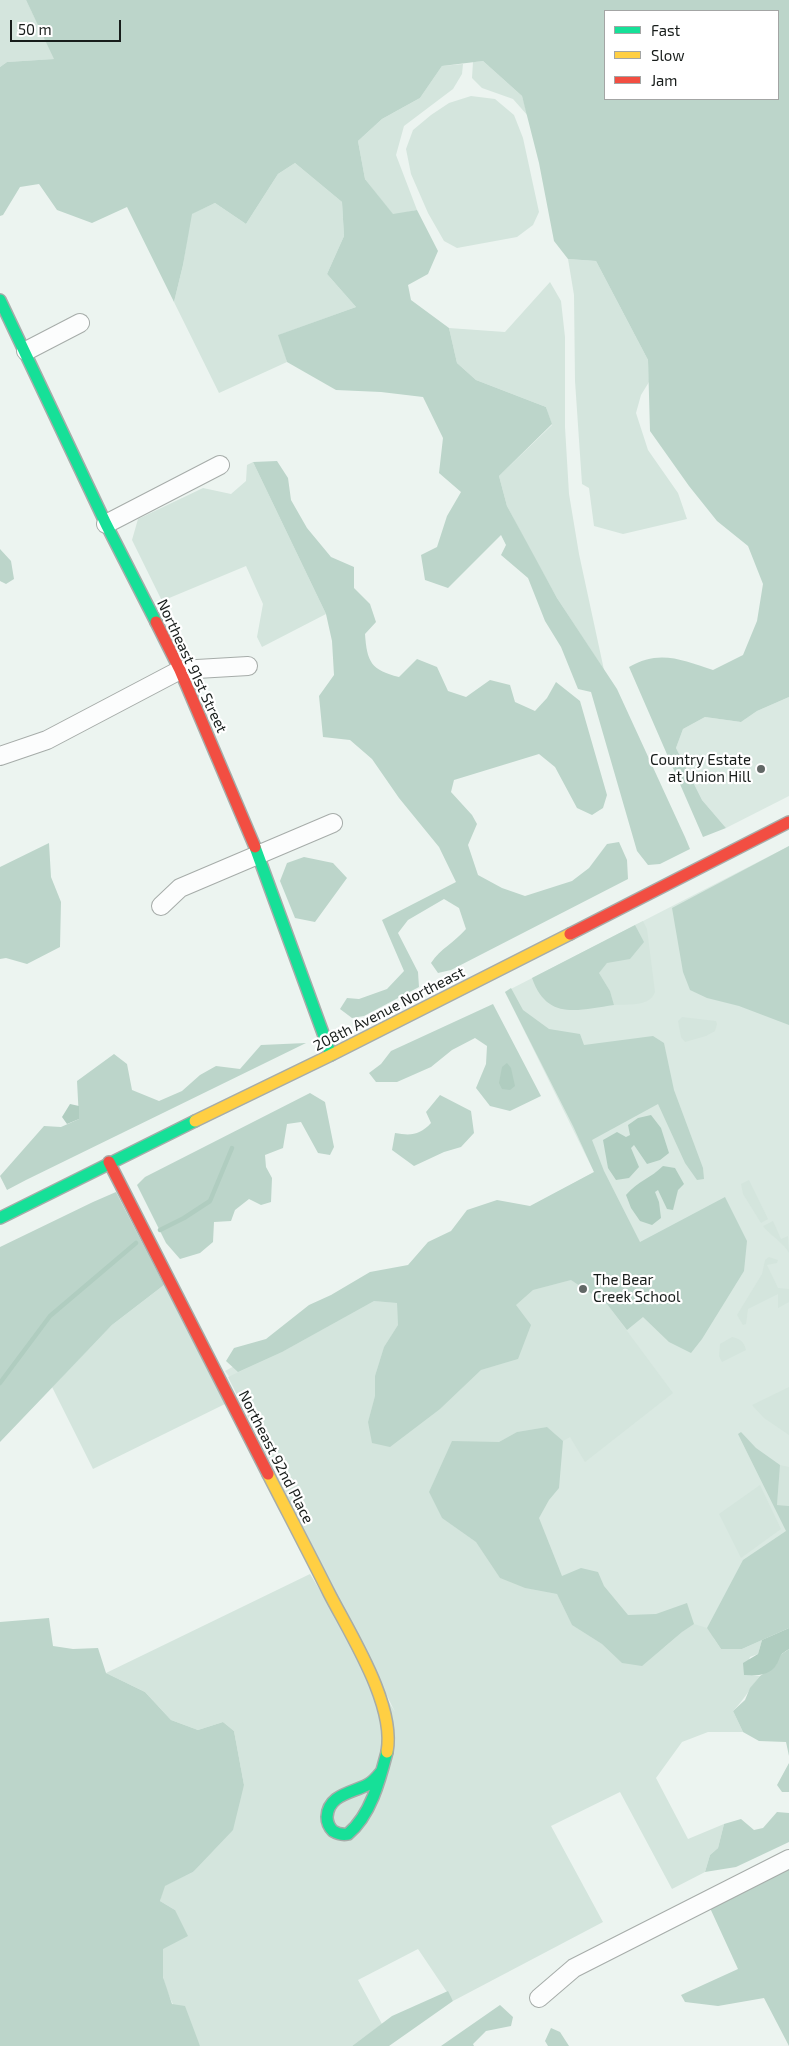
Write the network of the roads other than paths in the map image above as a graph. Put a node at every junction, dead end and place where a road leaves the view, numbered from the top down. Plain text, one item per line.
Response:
1 (0, 300) edge
2 (80, 323) dead end
3 (26, 351) junction
4 (220, 466) dead end
5 (106, 524) junction
6 (248, 666) dead end
7 (180, 670) junction
8 (1, 752) edge
9 (789, 822) edge
10 (333, 823) dead end
11 (258, 855) junction
12 (162, 906) dead end
13 (332, 1055) junction
14 (109, 1162) junction
15 (0, 1218) edge
16 (382, 1772) junction
17 (789, 1859) edge
18 (539, 1998) dead end

1 - 3 street, Northeast 91st Street
2 - 3 street
3 - 5 street, Northeast 91st Street
4 - 5 street
5 - 7 street, Northeast 91st Street
6 - 7 street
7 - 8 street
7 - 11 street, Northeast 91st Street
9 - 13 street, 208th Avenue Northeast
10 - 11 street
11 - 12 street
11 - 13 street, Northeast 91st Street
13 - 14 street, 208th Avenue Northeast
14 - 15 street, 208th Avenue Northeast
14 - 16 street, Northeast 92nd Place
16 - 16 street, Northeast 92nd Place
17 - 18 street

